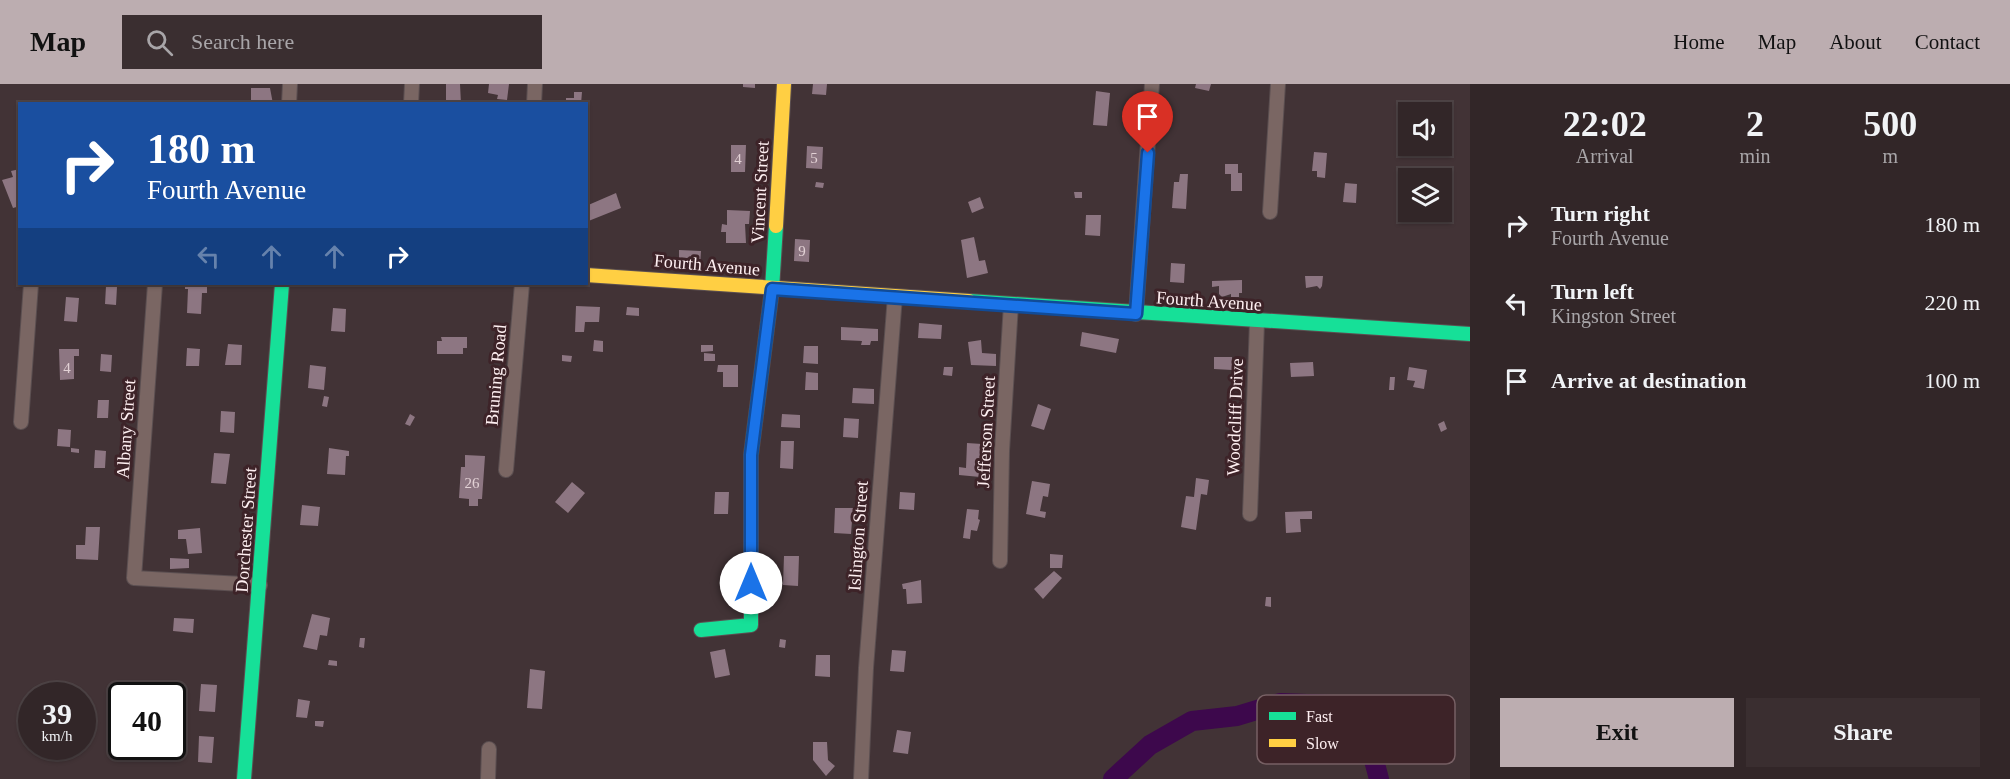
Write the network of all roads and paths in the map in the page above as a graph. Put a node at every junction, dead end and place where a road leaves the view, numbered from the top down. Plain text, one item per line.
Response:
1 (290, 84) edge
2 (412, 84) edge
3 (536, 84) edge
4 (784, 84) edge
5 (1152, 84) edge
6 (1278, 84) edge
7 (289, 102) edge
8 (411, 102) edge
9 (534, 102) edge
10 (1270, 212) dead end
11 (588, 275) edge
12 (31, 285) edge
13 (154, 285) edge
14 (282, 285) edge
15 (522, 285) edge
16 (772, 289) junction
17 (895, 296) junction
18 (1011, 304) junction
19 (1136, 314) junction
20 (1257, 322) junction
21 (1470, 334) edge
22 (21, 422) dead end
23 (506, 470) dead end
24 (1250, 514) dead end
25 (1000, 561) dead end
26 (260, 585) junction
27 (701, 630) dead end
28 (489, 748) dead end
29 (244, 779) edge
30 (488, 779) edge
31 (861, 779) edge

1 - 7 street
2 - 8 street
3 - 9 street
4 - 16 street, Vincent Street
5 - 19 street
6 - 10 street
11 - 16 street, Fourth Avenue
12 - 22 street
13 - 26 street, Albany Street
14 - 26 street, Dorchester Street
15 - 23 street, Bruning Road
16 - 17 street, Fourth Avenue
16 - 27 street, Vincent Street
17 - 18 street, Fourth Avenue
17 - 31 street, Islington Street
18 - 19 street, Fourth Avenue
18 - 25 street, Jefferson Street
19 - 20 street, Fourth Avenue
20 - 21 street, Fourth Avenue
20 - 24 street, Woodcliff Drive
26 - 29 street, Dorchester Street
28 - 30 street

